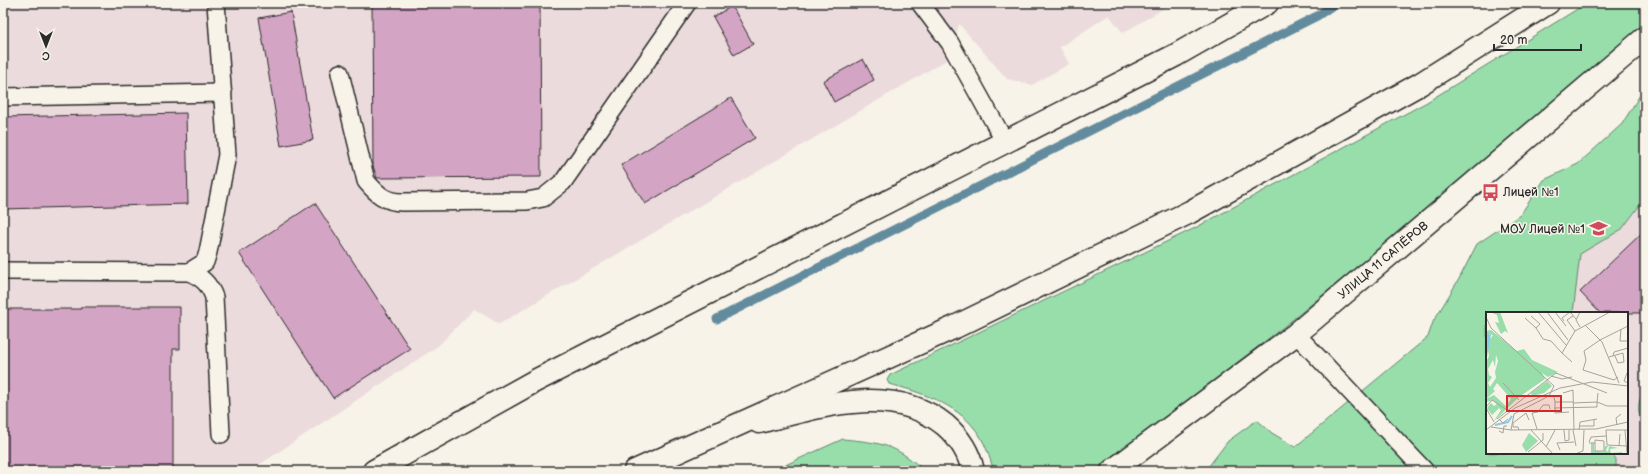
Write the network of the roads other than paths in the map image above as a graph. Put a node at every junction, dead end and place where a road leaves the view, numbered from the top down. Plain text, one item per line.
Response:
1 (216, 3) edge
2 (687, 3) edge
3 (920, 3) edge
4 (1267, 3) edge
5 (1548, 3) edge
6 (1645, 38) edge
7 (340, 73) dead end
8 (223, 93) junction
9 (3, 97) edge
10 (1005, 142) junction
11 (3, 271) edge
12 (189, 272) junction
13 (1296, 334) junction
14 (727, 430) junction
15 (221, 434) dead end
16 (374, 471) edge
17 (635, 471) edge
18 (973, 471) edge
19 (1112, 471) edge
20 (1425, 471) edge

1 - 8 lane
2 - 7 lane
3 - 10 lane
4 - 10 street
5 - 14 street
6 - 13 street, УЛИЦА 11 САПЁРОВ
8 - 9 lane
8 - 12 lane
10 - 16 street
11 - 12 lane
12 - 15 lane
13 - 19 street, УЛИЦА 11 САПЁРОВ
13 - 20 lane
14 - 17 street
14 - 18 street

